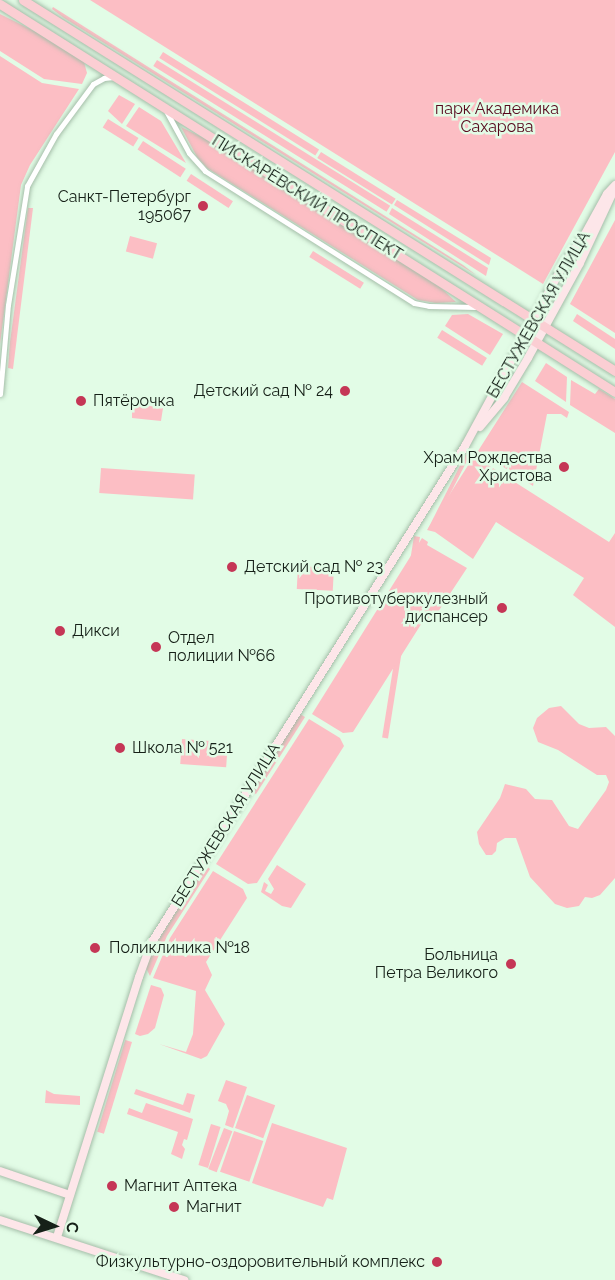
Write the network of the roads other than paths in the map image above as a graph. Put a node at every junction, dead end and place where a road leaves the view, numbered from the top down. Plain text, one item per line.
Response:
1 (23, 0) edge
2 (0, 4) edge
3 (116, 77) junction
4 (165, 108) junction
5 (615, 186) edge
6 (480, 307) junction
7 (534, 320) junction
8 (545, 327) junction
9 (526, 336) junction
10 (537, 343) junction
11 (613, 369) edge
12 (615, 392) edge
13 (0, 394) edge
14 (465, 446) junction
15 (0, 1171) edge
16 (70, 1195) junction
17 (0, 1220) edge
18 (57, 1237) junction
19 (184, 1280) edge

1 - 7 main road, ПИСКАРЁВСКИЙ ПРОСПЕКТ
2 - 3 main road, ПИСКАРЁВСКИЙ ПРОСПЕКТ
3 - 4 main road, ПИСКАРЁВСКИЙ ПРОСПЕКТ
3 - 13 street
4 - 6 main road, ПИСКАРЁВСКИЙ ПРОСПЕКТ
4 - 6 street
5 - 7 street, БЕСТУЖЕВСКАЯ УЛИЦА
5 - 8 street, БЕСТУЖЕВСКАЯ УЛИЦА
6 - 9 main road, ПИСКАРЁВСКИЙ ПРОСПЕКТ
7 - 8 main road, ПИСКАРЁВСКИЙ ПРОСПЕКТ
7 - 9 street, БЕСТУЖЕВСКАЯ УЛИЦА
8 - 10 street, БЕСТУЖЕВСКАЯ УЛИЦА
8 - 11 main road, ПИСКАРЁВСКИЙ ПРОСПЕКТ
9 - 10 main road, ПИСКАРЁВСКИЙ ПРОСПЕКТ
9 - 14 street, БЕСТУЖЕВСКАЯ УЛИЦА
10 - 12 main road, ПИСКАРЁВСКИЙ ПРОСПЕКТ
10 - 14 street, БЕСТУЖЕВСКАЯ УЛИЦА
14 - 16 street, БЕСТУЖЕВСКАЯ УЛИЦА
15 - 16 street
16 - 18 street, БЕСТУЖЕВСКАЯ УЛИЦА
17 - 18 street
18 - 19 street

